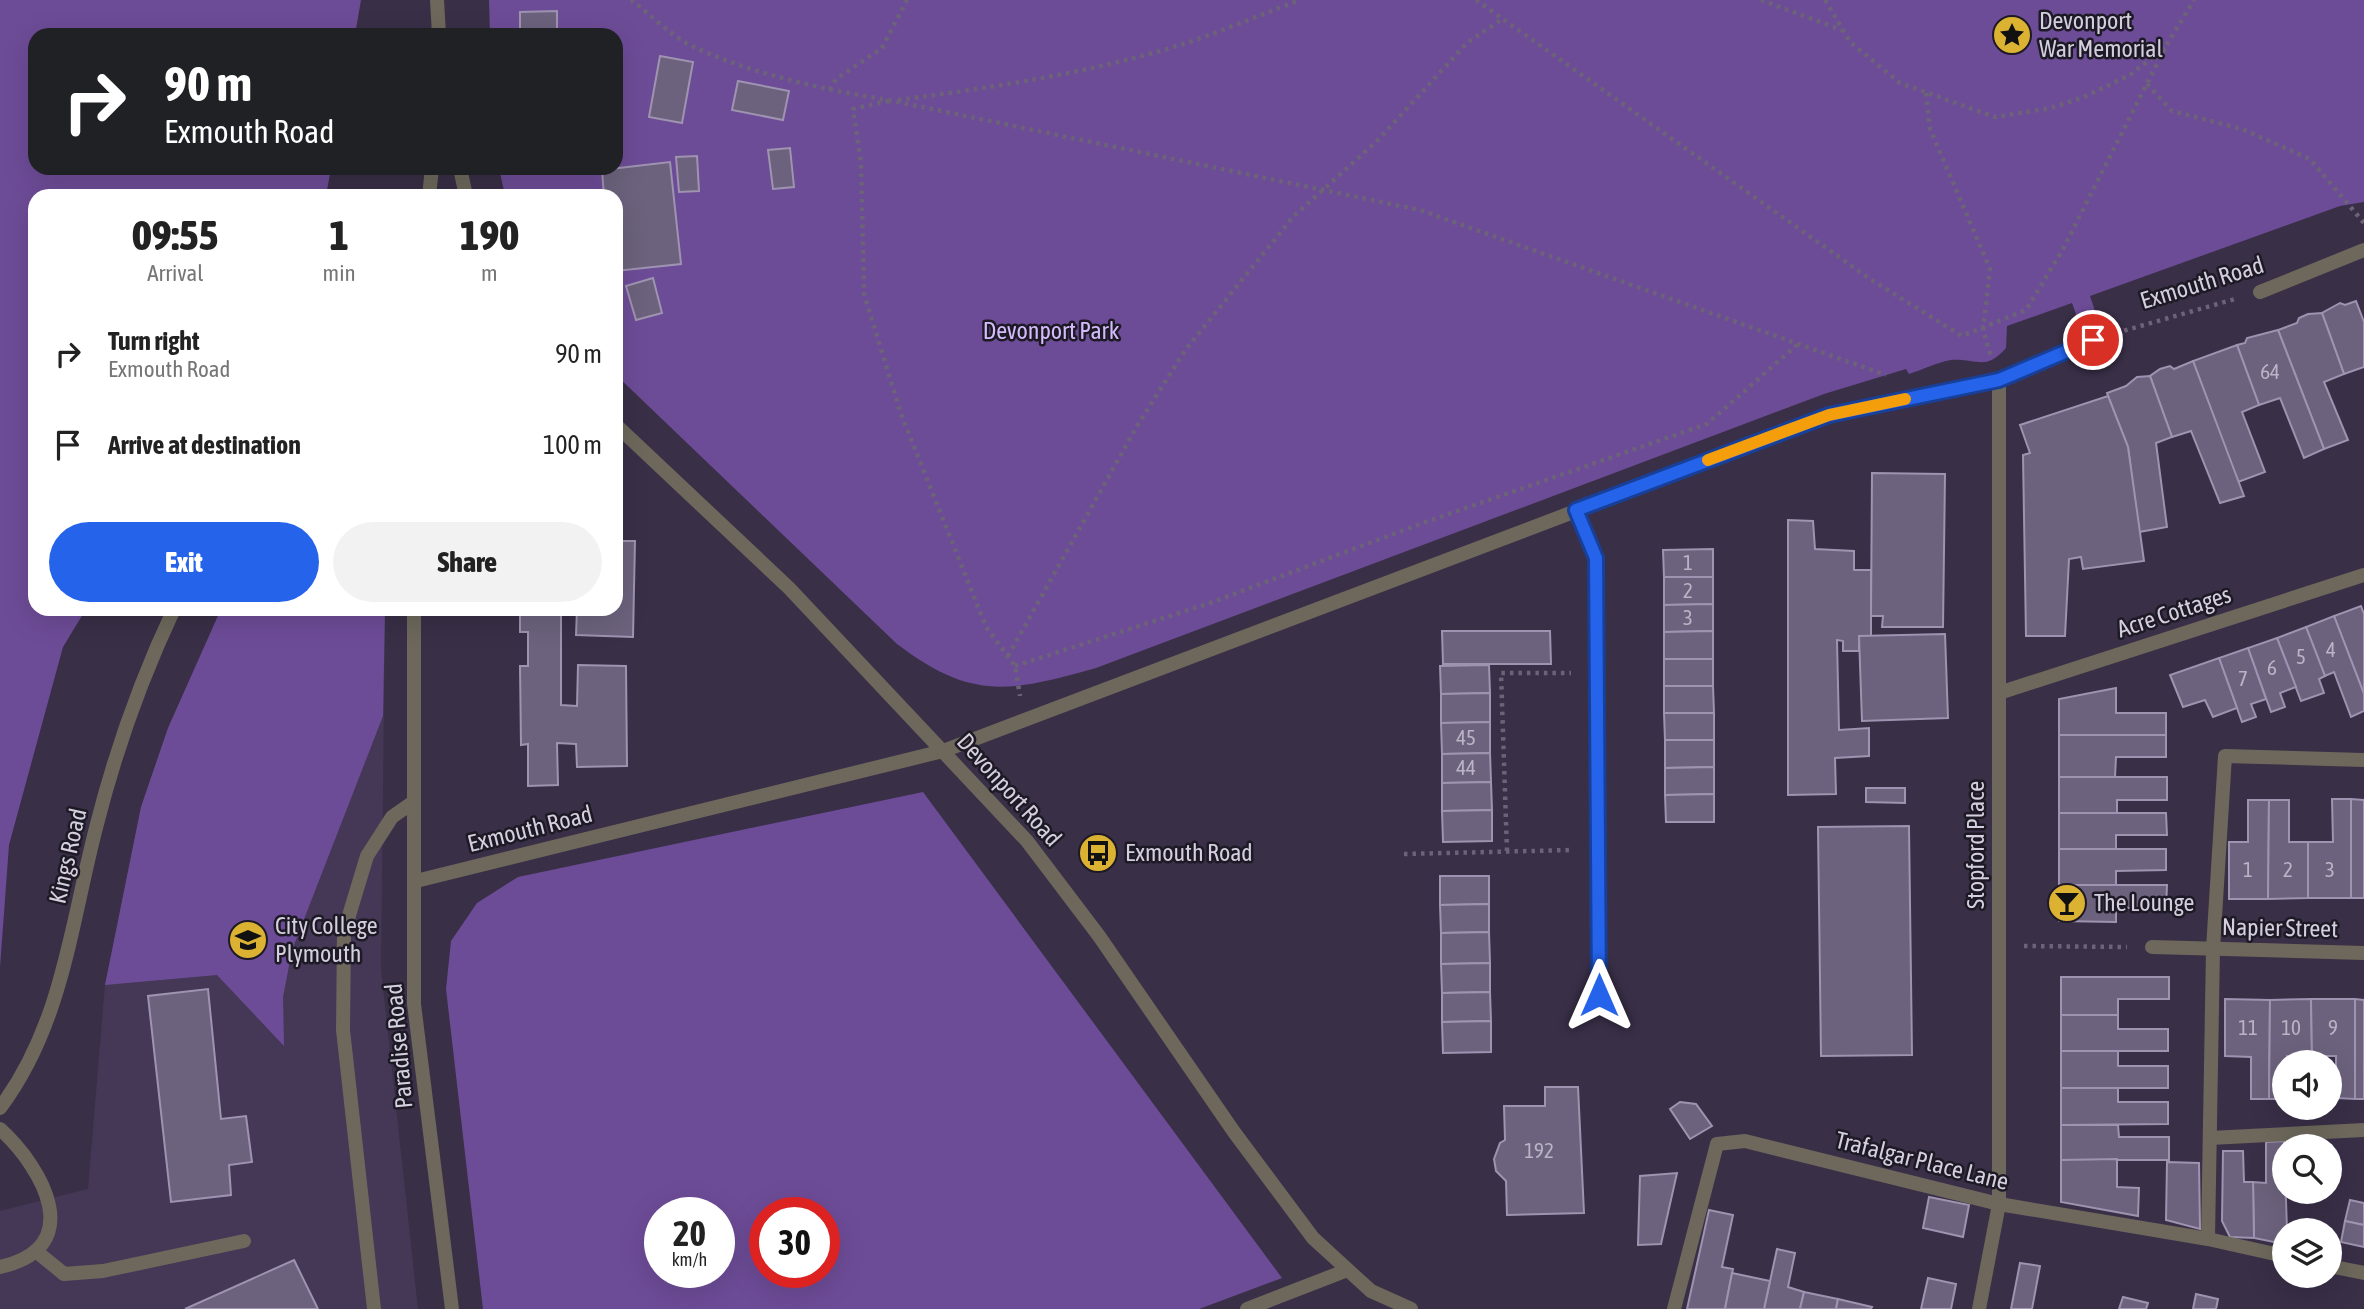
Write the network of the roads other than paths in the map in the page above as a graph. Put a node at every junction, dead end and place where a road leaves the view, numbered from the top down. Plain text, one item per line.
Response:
1 (437, 0) edge
2 (439, 28) edge
3 (2364, 250) edge
4 (2260, 292) road end
5 (2093, 340) road end
6 (1999, 380) junction
7 (623, 432) edge
8 (1576, 510) junction
9 (2364, 575) edge
10 (171, 616) edge
11 (414, 616) edge
12 (1998, 693) junction
13 (943, 751) junction
14 (2364, 760) edge
15 (412, 803) junction
16 (416, 881) junction
17 (2152, 947) road end
18 (2213, 949) junction
19 (2364, 953) edge
20 (1599, 995) dead end
21 (0, 1108) edge
22 (0, 1129) edge
23 (2364, 1130) edge
24 (2210, 1138) junction
25 (1999, 1205) junction
26 (2208, 1239) junction
27 (244, 1241) dead end
28 (37, 1252) junction
29 (2272, 1253) edge
30 (0, 1267) edge
31 (2342, 1269) edge
32 (1345, 1271) junction
33 (2364, 1273) edge
34 (374, 1309) edge
35 (452, 1309) edge
36 (1247, 1309) edge
37 (1411, 1309) edge
38 (1674, 1309) edge
39 (1979, 1309) edge

1 - 2 street
3 - 4 street, Exmouth Road
5 - 6 street, Exmouth Road
6 - 8 street, Exmouth Road
6 - 12 street, Stopford Place
7 - 13 street, Devonport Road
8 - 13 street, Exmouth Road
8 - 20 street
9 - 12 street, Acre Cottages
10 - 21 street, Kings Road
11 - 15 street, Paradise Road
12 - 25 street, Stopford Place
13 - 16 street, Exmouth Road
13 - 32 street, Devonport Road
14 - 18 street
15 - 16 street, Paradise Road
15 - 34 street
16 - 35 street, Paradise Road
17 - 18 street, Napier Street
18 - 19 street, Napier Street
18 - 24 street
22 - 28 street
23 - 24 street
24 - 26 street
25 - 26 street, Trafalgar Place Lane
25 - 38 street, Trafalgar Place Lane
25 - 39 street, Stopford Place
26 - 29 street, Trafalgar Place Lane
27 - 28 street
28 - 30 street
31 - 33 street
32 - 36 street
32 - 37 street, Devonport Road

